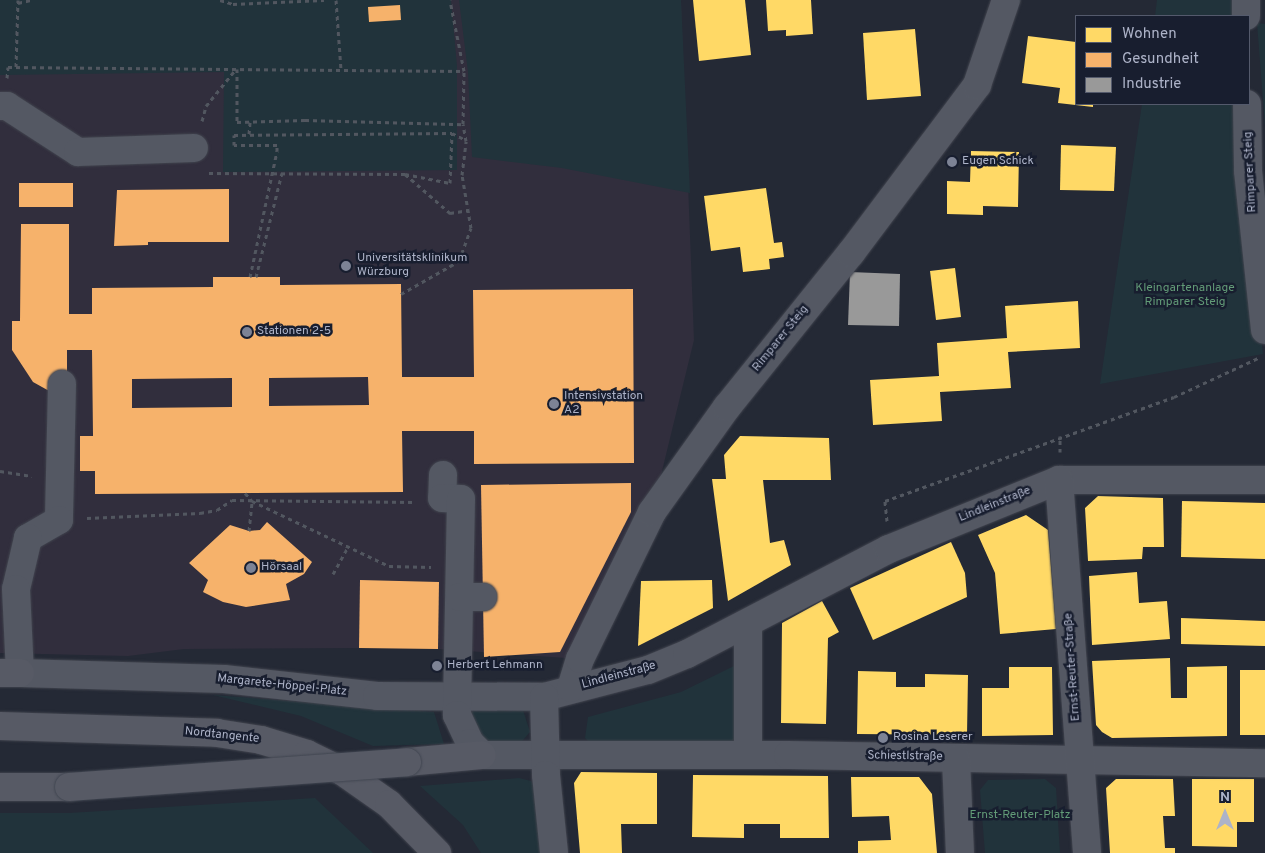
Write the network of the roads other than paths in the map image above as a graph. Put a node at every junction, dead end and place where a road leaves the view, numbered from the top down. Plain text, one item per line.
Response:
1 (1006, 0) edge
2 (1246, 0) edge
3 (1246, 15) edge
4 (1248, 105) edge
5 (0, 106) edge
6 (199, 160) road end
7 (1265, 330) edge
8 (62, 384) dead end
9 (443, 475) dead end
10 (1058, 480) junction
11 (1265, 480) edge
12 (748, 624) junction
13 (10, 673) edge
14 (571, 688) junction
15 (458, 696) junction
16 (544, 697) junction
17 (0, 726) edge
18 (546, 754) junction
19 (482, 755) junction
20 (748, 755) junction
21 (956, 759) junction
22 (1080, 760) junction
23 (1265, 763) edge
24 (0, 787) edge
25 (436, 853) edge
26 (554, 853) edge
27 (960, 853) edge
28 (1086, 853) edge

1 - 14 street, Rimparer Steig
2 - 3 street
4 - 7 street, Rimparer Steig
5 - 6 street
8 - 13 street
9 - 15 street
10 - 11 street, Lindleinstraße
10 - 12 street, Lindleinstraße
10 - 22 street, Ernst-Reuter-Straße
12 - 14 street, Lindleinstraße
12 - 20 street
13 - 15 street, Margarete-Höppel-Platz
14 - 16 street, Lindleinstraße
15 - 16 street, Margarete-Höppel-Platz
15 - 19 street
16 - 18 street
17 - 25 main road, Nordtangente
18 - 19 street, Schiestlstraße
18 - 20 street, Schiestlstraße
18 - 26 street
19 - 24 main road, bridge
20 - 21 street, Schiestlstraße
21 - 22 street, Schiestlstraße
21 - 27 street
22 - 23 street, Schiestlstraße
22 - 28 street, Ernst-Reuter-Straße

